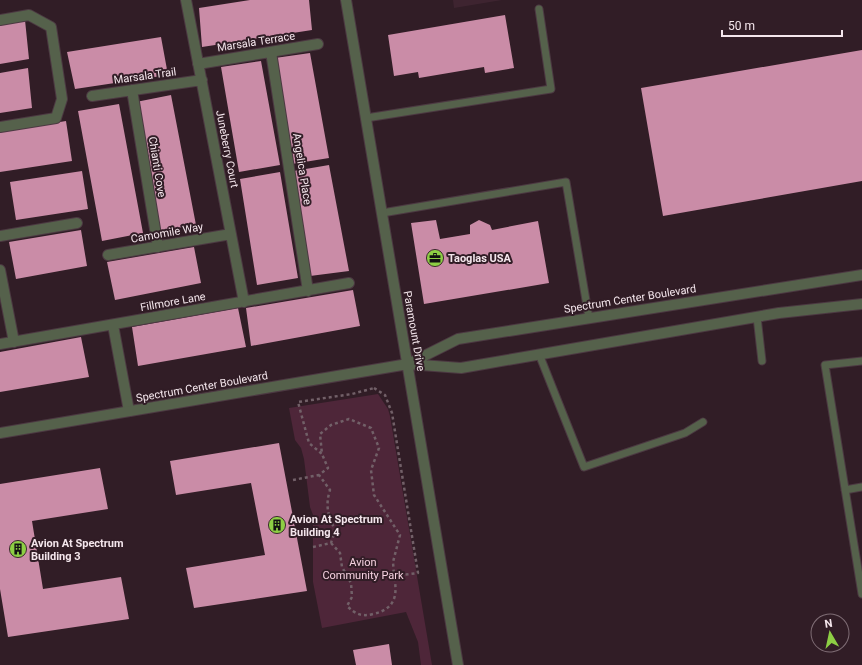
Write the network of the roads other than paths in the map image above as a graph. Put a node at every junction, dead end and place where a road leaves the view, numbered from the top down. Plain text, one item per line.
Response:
1 (186, 0) edge
2 (346, 0) edge
3 (538, 8) dead end
4 (0, 20) edge
5 (318, 44) dead end
6 (271, 52) junction
7 (198, 64) junction
8 (202, 80) junction
9 (132, 90) junction
10 (92, 96) dead end
11 (366, 118) junction
12 (0, 127) edge
13 (382, 213) junction
14 (77, 222) dead end
15 (231, 234) junction
16 (0, 236) edge
17 (158, 247) junction
18 (108, 256) dead end
19 (0, 270) edge
20 (862, 275) edge
21 (349, 283) dead end
22 (308, 291) junction
23 (244, 302) junction
24 (862, 304) edge
25 (757, 317) junction
26 (589, 318) junction
27 (113, 325) junction
28 (14, 342) junction
29 (0, 344) edge
30 (539, 354) junction
31 (762, 361) dead end
32 (862, 361) edge
33 (408, 364) junction
34 (129, 411) junction
35 (703, 422) dead end
36 (0, 433) edge
37 (862, 487) edge
38 (845, 490) junction
39 (862, 594) edge
40 (458, 665) edge

1 - 7 street, Juneberry Court
2 - 11 street, Paramount Drive
3 - 11 lane
4 - 12 street
5 - 6 street, Marsala Terrace
6 - 7 street, Marsala Terrace
6 - 22 street, Angelica Place
7 - 8 street, Juneberry Court
8 - 9 street, Marsala Trail
8 - 15 street, Juneberry Court
9 - 10 street, Marsala Trail
9 - 17 street, Chianti Cove
11 - 13 street, Paramount Drive
13 - 26 lane
13 - 33 street, Paramount Drive
14 - 16 street
15 - 17 street, Camomile Way
15 - 23 street, Juneberry Court
17 - 18 street, Camomile Way
19 - 28 street
20 - 26 street, Spectrum Center Boulevard
21 - 22 street, Fillmore Lane
22 - 23 street, Fillmore Lane
23 - 27 street, Fillmore Lane
24 - 25 street, Spectrum Center Boulevard
25 - 30 street, Spectrum Center Boulevard
25 - 31 lane
26 - 33 street, Spectrum Center Boulevard
27 - 28 street, Fillmore Lane
27 - 34 street
28 - 29 street, Fillmore Lane
30 - 33 street, Spectrum Center Boulevard
30 - 35 lane
32 - 38 lane
33 - 34 street, Spectrum Center Boulevard
33 - 40 street, Paramount Drive
34 - 36 street, Spectrum Center Boulevard
37 - 38 lane
38 - 39 lane

